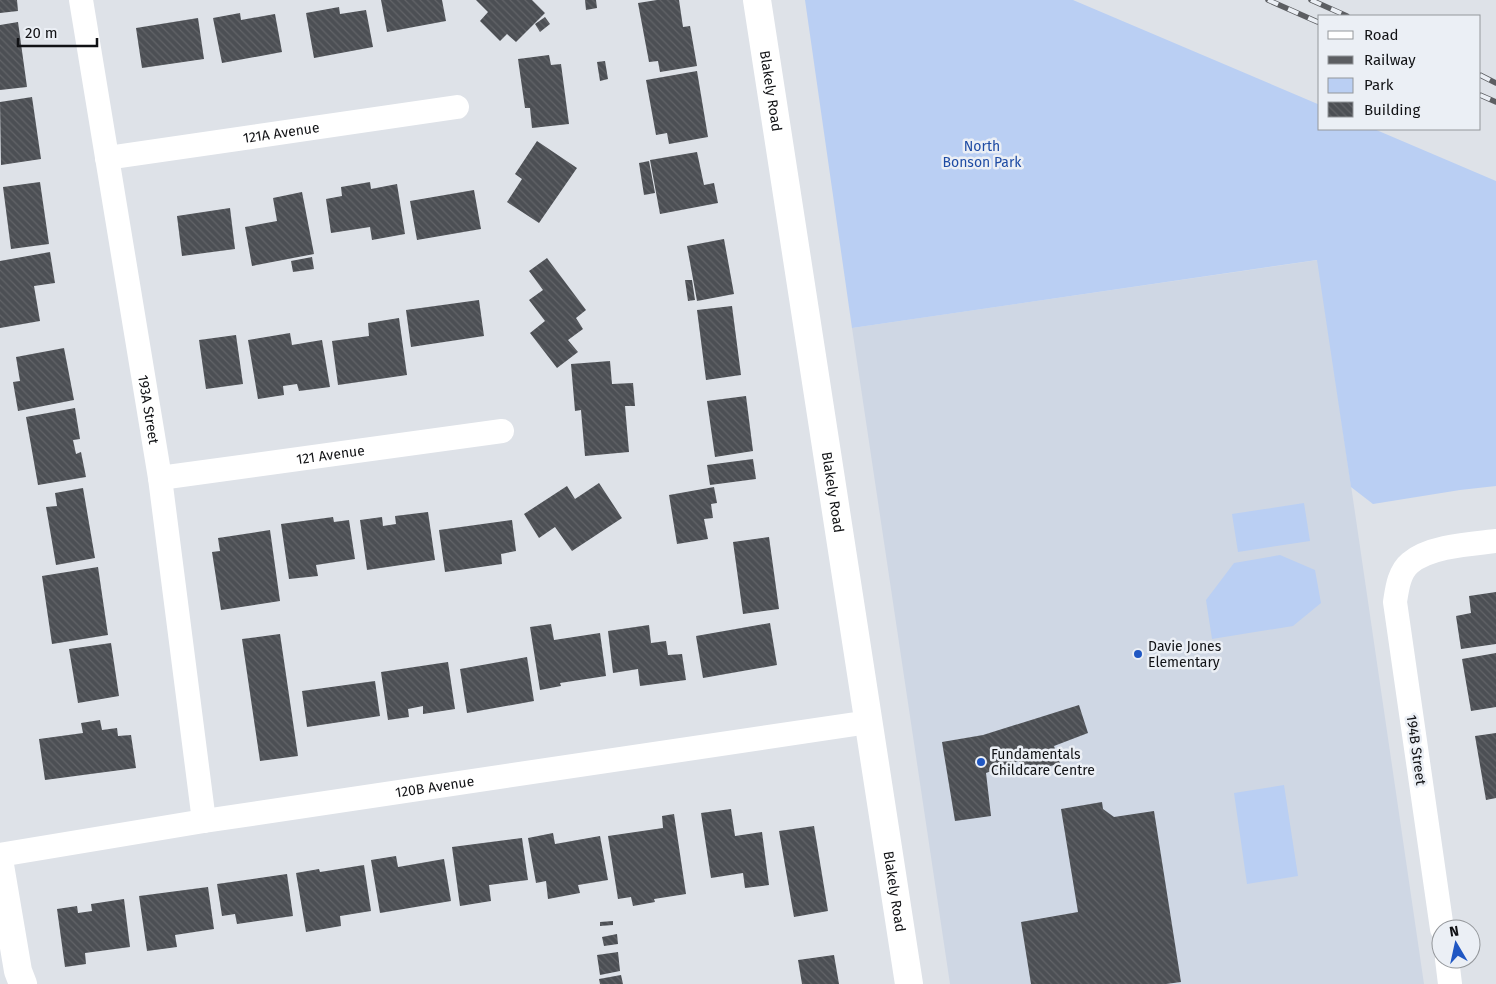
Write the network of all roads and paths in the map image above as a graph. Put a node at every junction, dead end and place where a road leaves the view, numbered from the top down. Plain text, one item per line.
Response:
1 (81, 0) edge
2 (757, 0) edge
3 (457, 107) dead end
4 (107, 158) junction
5 (502, 431) dead end
6 (160, 478) junction
7 (1496, 541) edge
8 (869, 722) junction
9 (204, 821) junction
10 (0, 855) edge
11 (0, 865) edge
12 (1441, 919) edge
13 (1448, 969) edge
14 (19, 980) edge
15 (909, 984) edge
16 (1450, 984) edge

1 - 4 street, 193A Street
2 - 8 street, Blakely Road
3 - 4 street, 121A Avenue
4 - 6 street, 193A Street
5 - 6 street, 121 Avenue
6 - 9 street, 193A Street
7 - 12 street, 194B Street
8 - 9 street, 120B Avenue
8 - 15 street, Blakely Road
9 - 10 street, 120B Avenue
11 - 14 street
13 - 16 street

